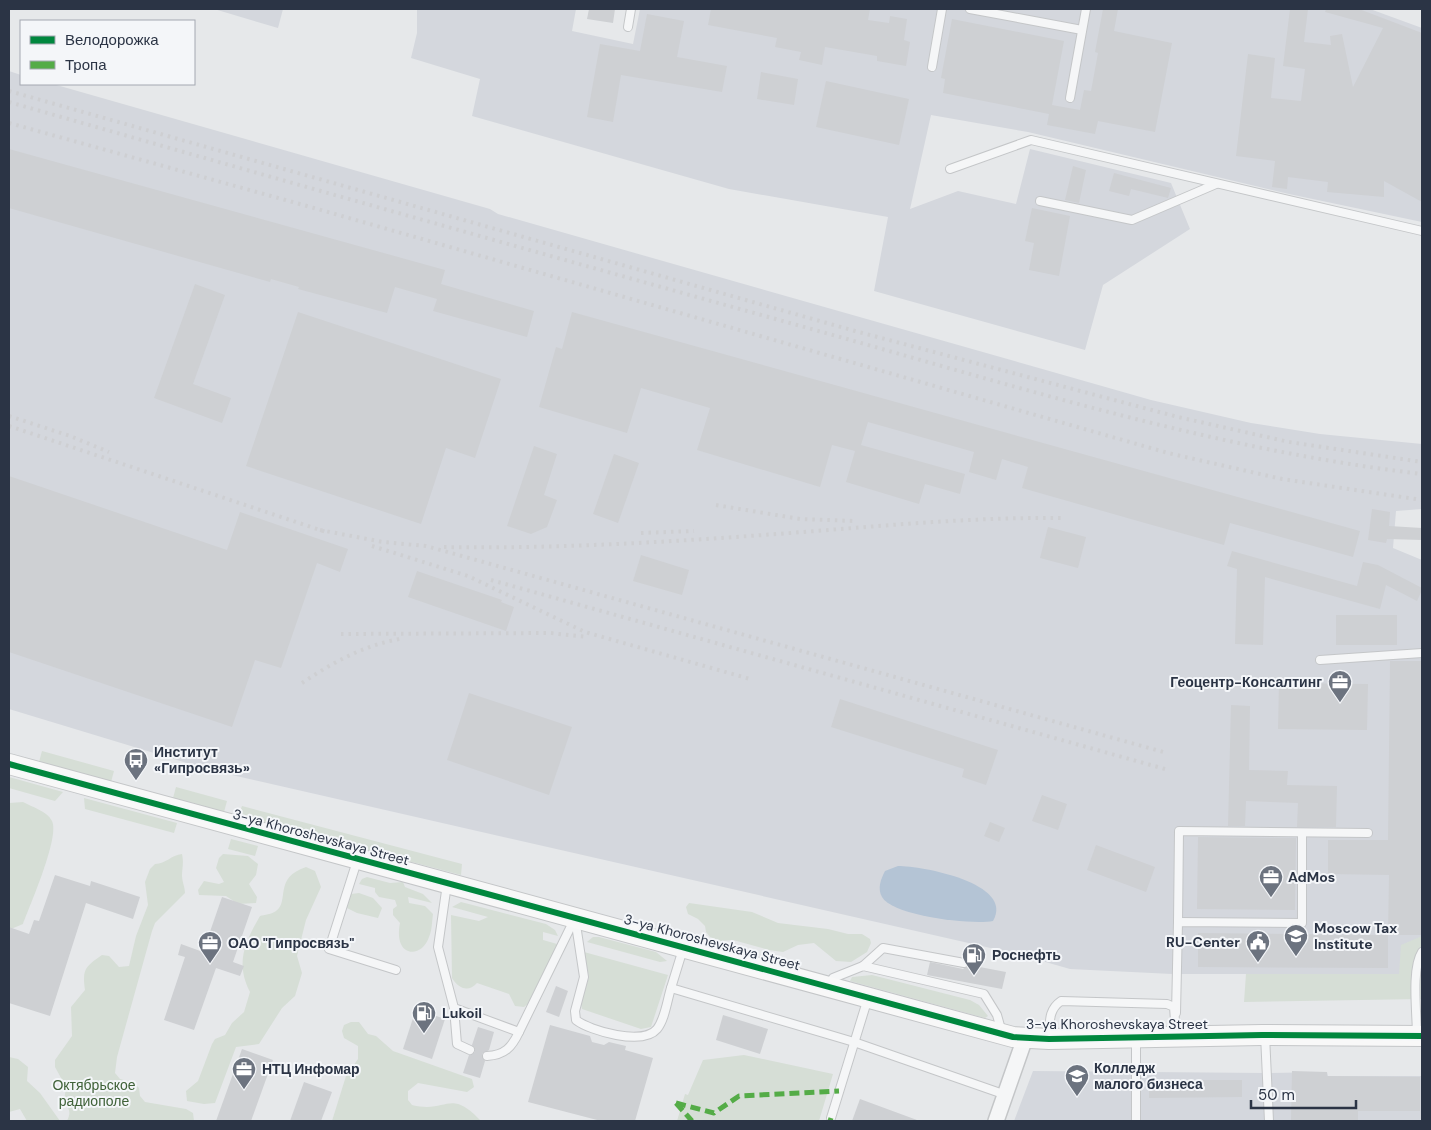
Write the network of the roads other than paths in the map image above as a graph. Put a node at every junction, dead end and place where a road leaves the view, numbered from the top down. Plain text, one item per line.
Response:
1 (631, 9) edge
2 (942, 9) edge
3 (970, 9) edge
4 (1086, 9) edge
5 (628, 27) dead end
6 (1082, 30) junction
7 (932, 67) dead end
8 (1070, 98) dead end
9 (950, 169) dead end
10 (1216, 184) junction
11 (1040, 202) dead end
12 (1422, 231) edge
13 (1422, 653) edge
14 (1320, 660) dead end
15 (9, 764) edge
16 (1302, 833) junction
17 (1368, 833) dead end
18 (357, 860) junction
19 (447, 884) junction
20 (575, 918) junction
21 (1178, 922) junction
22 (683, 947) junction
23 (1422, 952) edge
24 (964, 963) dead end
25 (863, 966) junction
26 (396, 970) dead end
27 (827, 986) junction
28 (671, 988) junction
29 (868, 998) junction
30 (454, 1008) junction
31 (1176, 1013) junction
32 (519, 1032) junction
33 (1002, 1034) junction
34 (1265, 1035) junction
35 (1420, 1036) edge
36 (1136, 1037) junction
37 (1176, 1037) junction
38 (1025, 1038) junction
39 (1049, 1039) junction
40 (854, 1042) junction
41 (470, 1050) dead end
42 (487, 1056) dead end
43 (1006, 1095) junction
44 (831, 1118) dead end
45 (996, 1121) edge
46 (1136, 1121) edge
47 (1269, 1121) edge

1 - 5 lane
2 - 7 lane
3 - 6 lane
4 - 6 lane
6 - 8 lane
9 - 10 lane
10 - 11 lane
10 - 12 lane
13 - 14 lane
15 - 18 street, 3-ya Khoroshevskaya Street
16 - 17 lane
16 - 21 lane
16 - 21 lane
18 - 19 street, 3-ya Khoroshevskaya Street
18 - 26 lane
19 - 20 street, 3-ya Khoroshevskaya Street
19 - 30 lane
20 - 22 street, 3-ya Khoroshevskaya Street
20 - 28 lane
20 - 32 lane
21 - 31 lane
22 - 27 street, 3-ya Khoroshevskaya Street
22 - 28 lane
23 - 35 lane
24 - 25 lane
25 - 27 lane
25 - 33 lane
27 - 29 street, 3-ya Khoroshevskaya Street
28 - 40 lane
29 - 33 street, 3-ya Khoroshevskaya Street
29 - 40 lane
30 - 32 lane
30 - 41 lane
31 - 37 lane
31 - 39 lane
32 - 42 lane
33 - 38 street, 3-ya Khoroshevskaya Street
34 - 35 street, 3-ya Khoroshevskaya Street
34 - 37 street, 3-ya Khoroshevskaya Street
34 - 47 lane
36 - 37 street, 3-ya Khoroshevskaya Street
36 - 39 street, 3-ya Khoroshevskaya Street
36 - 46 lane
38 - 39 street, 3-ya Khoroshevskaya Street
38 - 43 street
40 - 43 lane
40 - 44 lane
43 - 45 street

